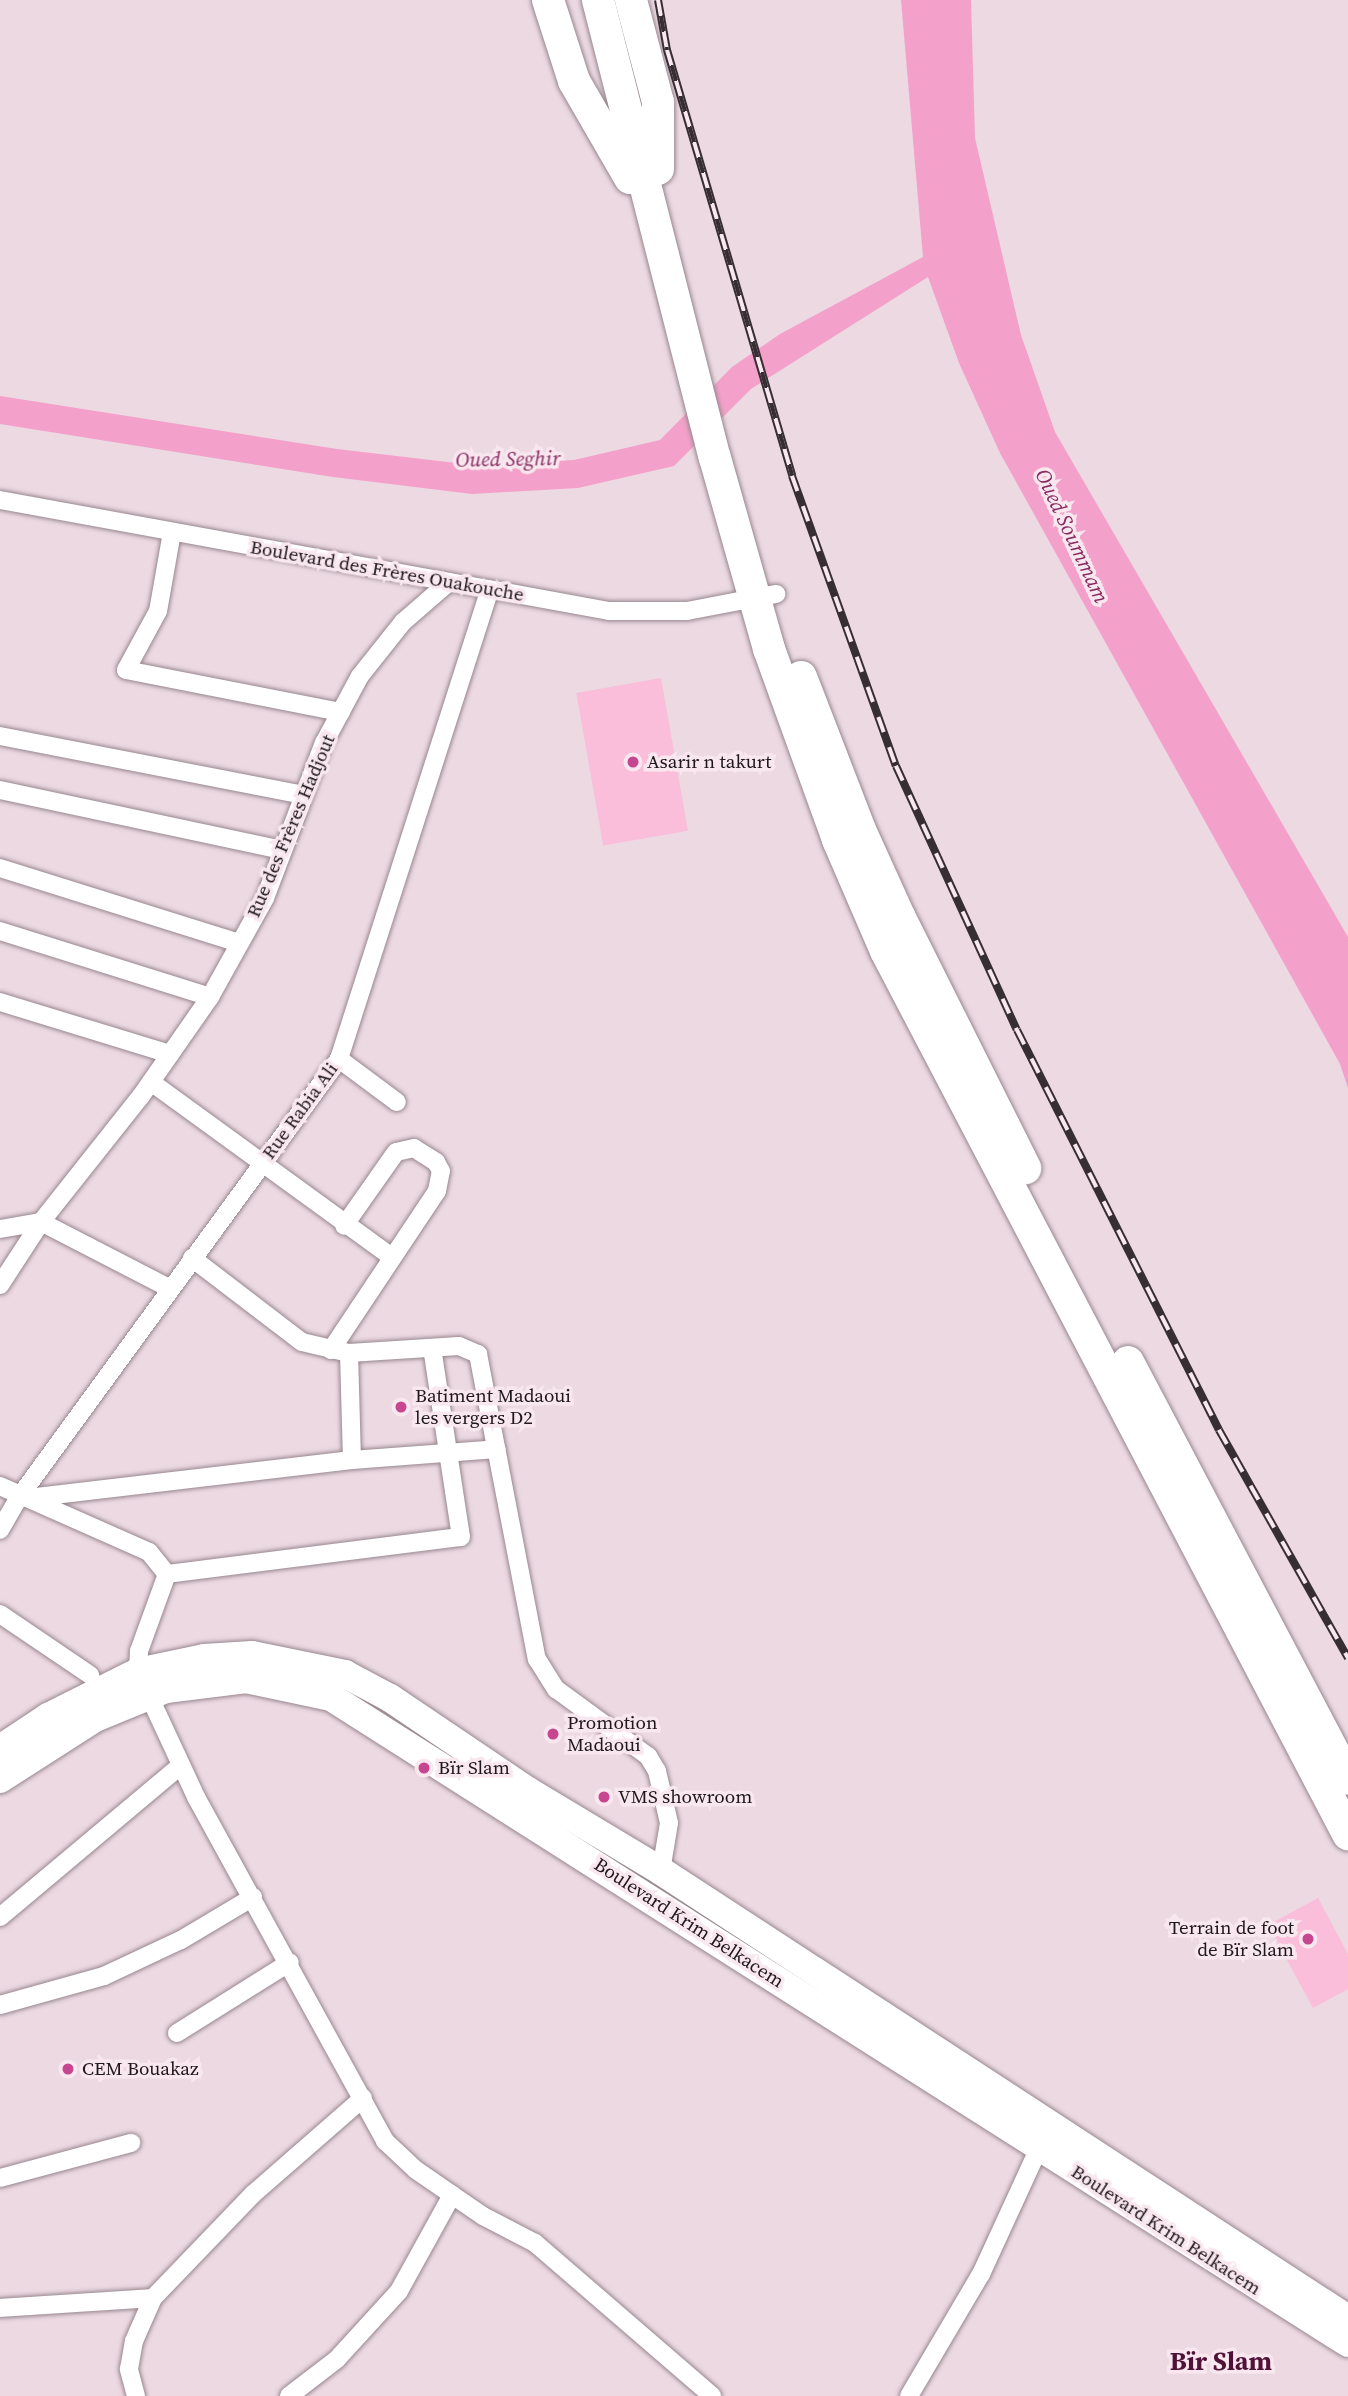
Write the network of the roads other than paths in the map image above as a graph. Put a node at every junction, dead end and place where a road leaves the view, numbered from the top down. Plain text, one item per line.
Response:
1 (548, 0) edge
2 (578, 0) edge
3 (598, 0) edge
4 (612, 0) edge
5 (631, 0) edge
6 (634, 113) junction
7 (658, 169) junction
8 (656, 225) junction
9 (703, 375) junction
10 (0, 500) edge
11 (172, 532) junction
12 (449, 582) junction
13 (490, 590) junction
14 (766, 597) junction
15 (341, 712) junction
16 (0, 736) edge
17 (0, 790) edge
18 (304, 794) junction
19 (283, 850) junction
20 (0, 868) edge
21 (0, 931) edge
22 (240, 943) junction
23 (210, 997) junction
24 (0, 1002) edge
25 (170, 1054) junction
26 (339, 1059) junction
27 (151, 1082) junction
28 (397, 1102) dead end
29 (261, 1163) junction
30 (41, 1222) junction
31 (344, 1226) junction
32 (0, 1229) edge
33 (392, 1257) junction
34 (192, 1258) junction
35 (0, 1285) edge
36 (169, 1288) junction
37 (432, 1348) junction
38 (340, 1351) junction
39 (498, 1449) junction
40 (445, 1454) junction
41 (352, 1460) junction
42 (0, 1486) edge
43 (23, 1497) junction
44 (0, 1530) edge
45 (167, 1574) junction
46 (0, 1614) edge
47 (90, 1675) dead end
48 (143, 1684) junction
49 (0, 1749) edge
50 (181, 1765) junction
51 (0, 1779) edge
52 (1348, 1779) edge
53 (1348, 1834) edge
54 (661, 1871) junction
55 (253, 1897) junction
56 (0, 1917) edge
57 (290, 1962) junction
58 (0, 2005) edge
59 (177, 2033) dead end
60 (363, 2098) junction
61 (131, 2143) dead end
62 (1039, 2148) junction
63 (0, 2178) edge
64 (452, 2195) junction
65 (153, 2298) junction
66 (0, 2308) edge
67 (1348, 2319) edge
68 (1348, 2343) edge
69 (136, 2396) edge
70 (289, 2396) edge
71 (712, 2396) edge
72 (909, 2396) edge

1 - 8 highway
2 - 8 highway
3 - 6 highway
4 - 6 highway
5 - 7 highway
6 - 7 highway
6 - 8 highway
7 - 9 highway
8 - 9 highway
9 - 14 highway
10 - 11 street, Boulevard des Frères Ouakouche
11 - 12 street, Boulevard des Frères Ouakouche
11 - 15 street
12 - 13 street, Boulevard des Frères Ouakouche
12 - 15 street, Rue des Frères Hadjout
13 - 14 street, Boulevard des Frères Ouakouche
13 - 26 street, Rue Rabia Ali
14 - 52 highway
14 - 53 highway
15 - 18 street, Rue des Frères Hadjout
16 - 18 street
17 - 19 street
18 - 19 street, Rue des Frères Hadjout
19 - 22 street, Rue des Frères Hadjout
20 - 22 street
21 - 23 street
22 - 23 street, Rue des Frères Hadjout
23 - 25 street, Rue des Frères Hadjout
24 - 25 street
25 - 27 street, Rue des Frères Hadjout
26 - 28 street
26 - 29 street, Rue Rabia Ali
27 - 29 street
27 - 30 street, Rue des Frères Hadjout
29 - 31 street
29 - 34 street, Rue Rabia Ali
30 - 32 street
30 - 35 street, Rue des Frères Hadjout
30 - 36 street
31 - 33 street
31 - 33 street
33 - 38 street
34 - 36 street, Rue Rabia Ali
34 - 38 street
36 - 43 street, Rue Rabia Ali
37 - 38 street
37 - 39 street
37 - 40 street
38 - 41 street
39 - 40 street
39 - 54 street
40 - 41 street
40 - 45 street
41 - 43 street
42 - 43 street
43 - 44 street, Rue Rabia Ali
43 - 45 street
45 - 48 street
46 - 47 street
48 - 49 main road, Boulevard Krim Belkacem
48 - 50 street
48 - 51 main road, Boulevard Krim Belkacem
48 - 54 main road, Boulevard Krim Belkacem
48 - 62 main road, Boulevard Krim Belkacem
50 - 55 street
50 - 56 street
54 - 67 main road, Boulevard Krim Belkacem
55 - 57 street
55 - 58 street
57 - 59 street
57 - 60 street
60 - 64 street
60 - 65 street
61 - 63 street
62 - 68 main road, Boulevard Krim Belkacem
62 - 72 street
64 - 70 street
64 - 71 street
65 - 66 street
65 - 69 street

